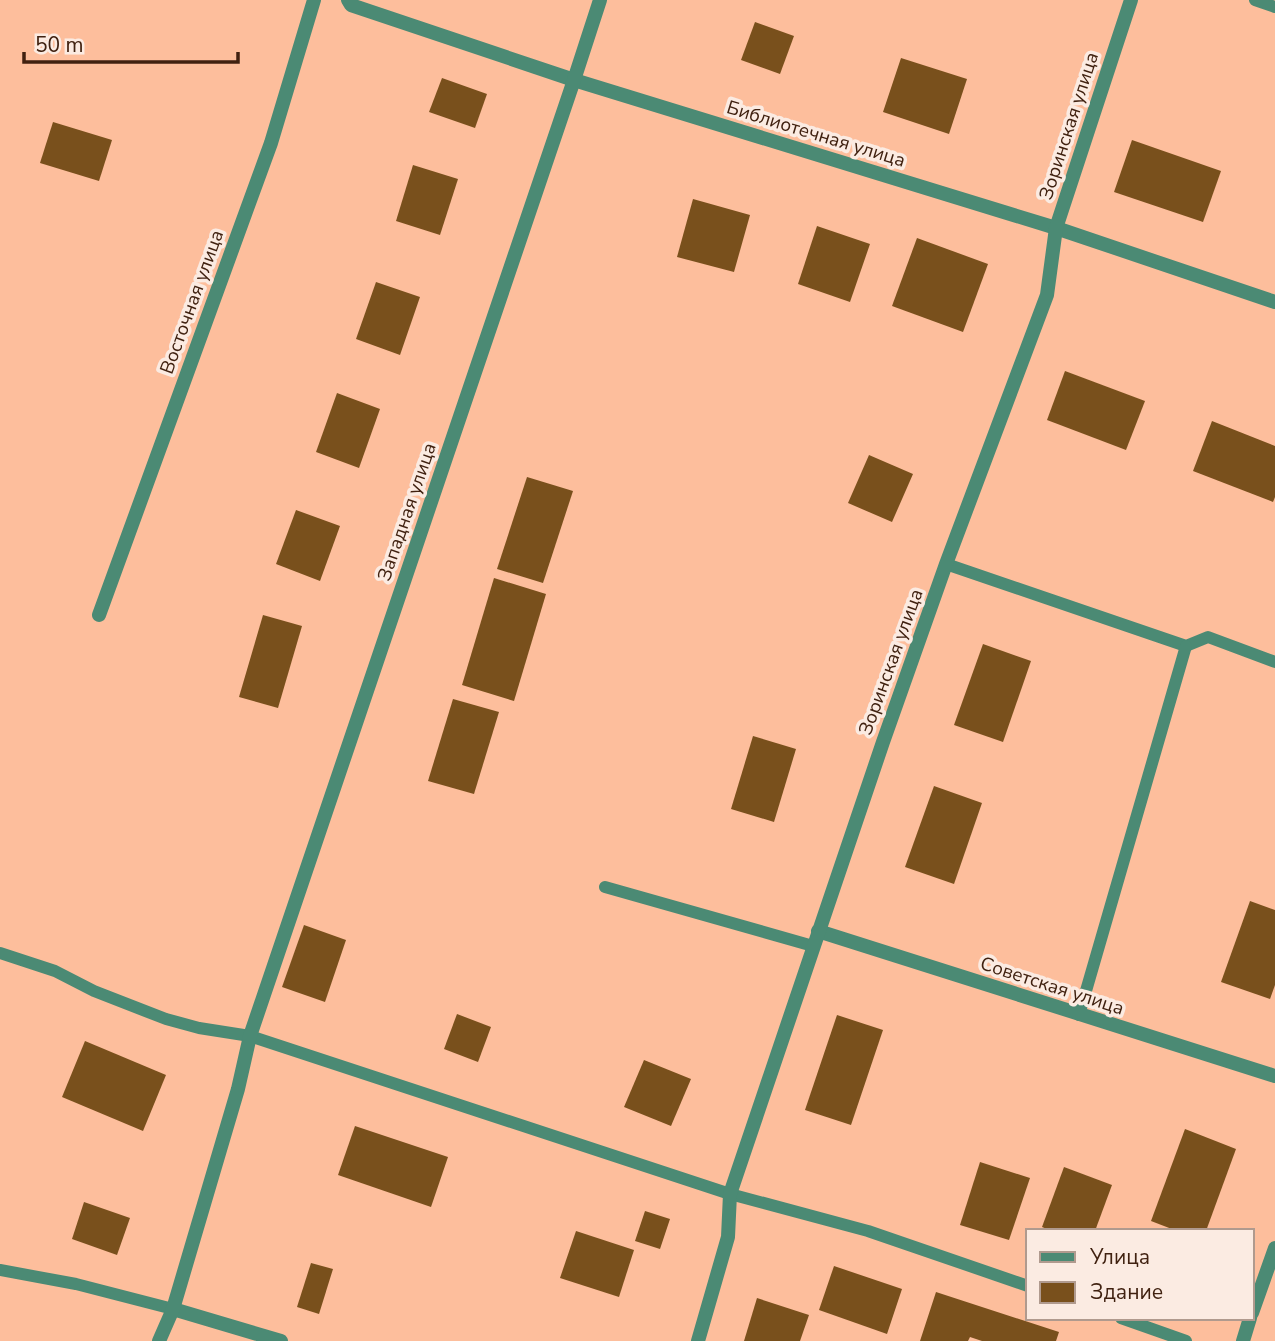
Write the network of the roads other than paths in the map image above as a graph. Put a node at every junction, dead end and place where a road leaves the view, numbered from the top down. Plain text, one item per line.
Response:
1 (314, 0) edge
2 (348, 0) edge
3 (600, 0) edge
4 (1131, 0) edge
5 (1255, 0) edge
6 (1275, 7) edge
7 (575, 80) junction
8 (1056, 228) junction
9 (1275, 302) edge
10 (946, 564) junction
11 (99, 615) dead end
12 (1186, 646) junction
13 (1275, 662) edge
14 (606, 887) dead end
15 (818, 931) junction
16 (813, 946) junction
17 (0, 953) edge
18 (1079, 1015) junction
19 (250, 1036) junction
20 (1275, 1076) edge
21 (730, 1194) junction
22 (1275, 1248) edge
23 (0, 1270) edge
24 (1026, 1285) edge
25 (1254, 1307) edge
26 (173, 1309) junction
27 (1127, 1320) edge
28 (1249, 1320) edge
29 (159, 1341) edge
30 (281, 1341) edge
31 (698, 1341) edge
32 (1186, 1341) edge
33 (1242, 1341) edge

1 - 11 street, Восточная улица
2 - 7 street, Библиотечная улица
3 - 7 street, Западная улица
4 - 8 street, Зоринская улица
5 - 6 lane
7 - 8 street, Библиотечная улица
7 - 19 street, Западная улица
8 - 9 street, Библиотечная улица
8 - 10 street, Зоринская улица
10 - 12 lane
10 - 15 street, Зоринская улица
12 - 13 lane
12 - 18 lane
14 - 16 lane
15 - 16 street, Зоринская улица
15 - 18 street, Советская улица
16 - 21 street, Зоринская улица
17 - 19 lane
18 - 20 street, Советская улица
19 - 21 lane
19 - 26 street, Западная улица
21 - 24 lane
21 - 31 street, Зоринская улица
22 - 25 street
23 - 26 lane
26 - 29 street, Западная улица
26 - 30 street
27 - 32 lane
28 - 33 street

